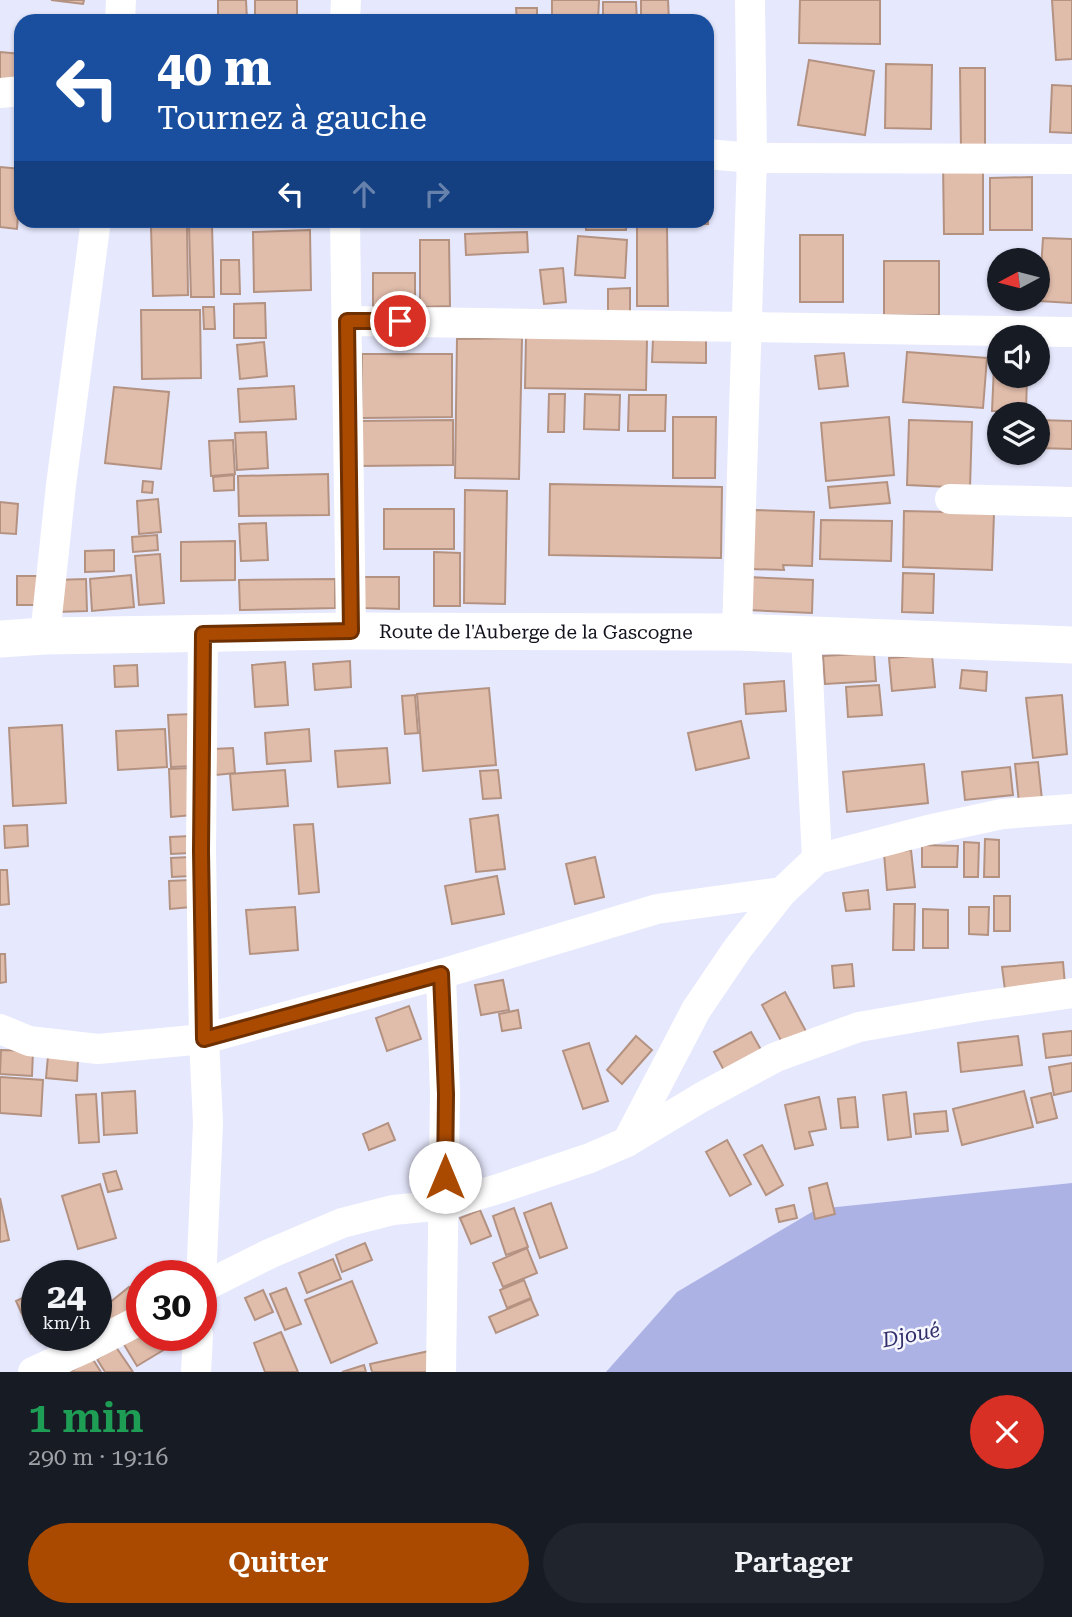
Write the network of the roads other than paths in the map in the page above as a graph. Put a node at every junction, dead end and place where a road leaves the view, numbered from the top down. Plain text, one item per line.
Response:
1 (750, 0) edge
2 (714, 155) edge
3 (752, 158) junction
4 (1072, 159) edge
5 (95, 228) edge
6 (345, 228) edge
7 (347, 321) junction
8 (746, 326) junction
9 (1072, 332) edge
10 (950, 499) dead end
11 (1072, 502) edge
12 (351, 631) junction
13 (737, 632) junction
14 (203, 634) junction
15 (45, 636) junction
16 (806, 636) junction
17 (0, 639) edge
18 (1072, 645) edge
19 (1072, 809) edge
20 (817, 859) junction
21 (782, 892) junction
22 (441, 974) junction
23 (1072, 993) edge
24 (0, 1029) edge
25 (204, 1039) junction
26 (627, 1142) junction
27 (445, 1205) junction
28 (202, 1260) edge
29 (217, 1278) edge
30 (126, 1327) edge
31 (198, 1351) edge
32 (33, 1372) edge
33 (197, 1372) edge
34 (441, 1372) edge

1 - 3 street
2 - 3 street
3 - 4 street
3 - 8 street
5 - 15 street
6 - 7 street
7 - 8 street
7 - 12 street
8 - 9 street
8 - 13 street
10 - 11 street
12 - 13 street, Route de l'Auberge de la Gascogne
12 - 14 street, Route de l'Auberge de la Gascogne
13 - 16 street, Route de l'Auberge de la Gascogne
14 - 15 street, Route de l'Auberge de la Gascogne
14 - 25 street
15 - 17 street, Route de l'Auberge de la Gascogne
16 - 18 street, Route de l'Auberge de la Gascogne
16 - 20 street
19 - 20 street
20 - 21 street
21 - 22 street
21 - 26 street
22 - 25 street
22 - 27 street
23 - 26 street
24 - 25 street
25 - 28 street
26 - 27 street
27 - 29 street
27 - 34 street
30 - 32 street
31 - 33 street

